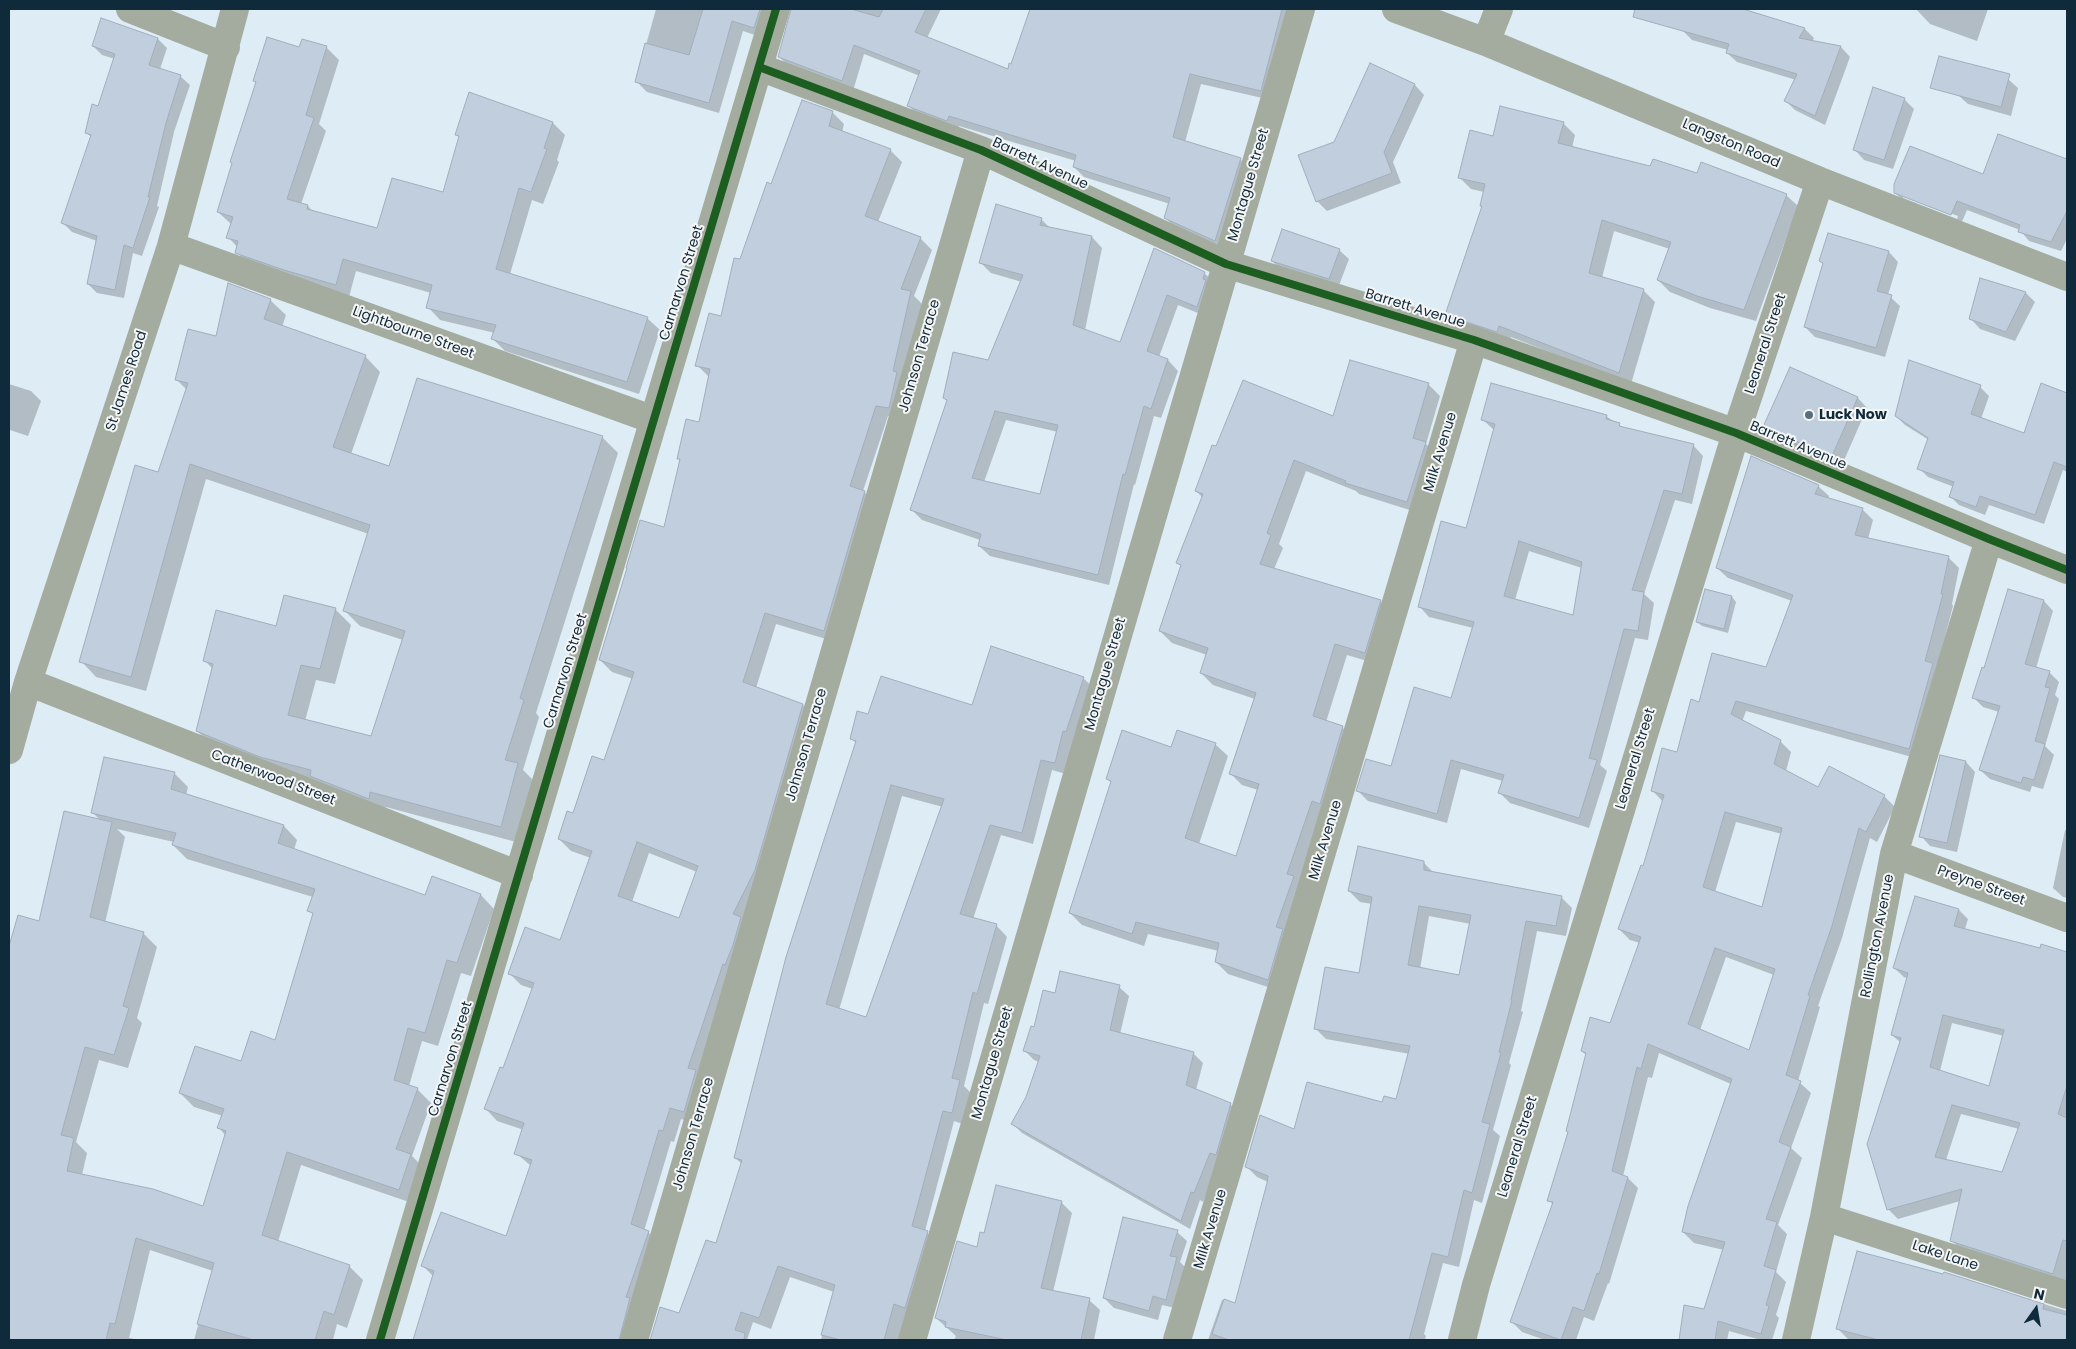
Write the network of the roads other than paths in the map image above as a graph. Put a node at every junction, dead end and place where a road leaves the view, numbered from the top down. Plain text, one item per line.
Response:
1 (130, 9) edge
2 (235, 9) edge
3 (776, 9) edge
4 (1301, 9) edge
5 (1396, 9) edge
6 (1499, 9) edge
7 (1486, 42) junction
8 (226, 47) junction
9 (759, 67) junction
10 (981, 150) junction
11 (1820, 181) junction
12 (171, 246) junction
13 (1226, 264) junction
14 (2067, 277) edge
15 (1474, 340) junction
16 (654, 420) junction
17 (1736, 433) junction
18 (1988, 539) junction
19 (2067, 570) edge
20 (28, 682) junction
21 (9, 750) edge
22 (1894, 854) junction
23 (519, 875) junction
24 (2067, 918) edge
25 (1824, 1217) junction
26 (2067, 1295) edge
27 (380, 1340) edge
28 (634, 1340) edge
29 (912, 1340) edge
30 (1177, 1340) edge
31 (1462, 1340) edge
32 (1796, 1340) edge

1 - 8 street
2 - 8 street, St James Road
3 - 9 street, Carnarvon Street
4 - 13 street, Montague Street
5 - 7 street, Langston Road
6 - 7 street
7 - 11 street, Langston Road
8 - 12 street, St James Road
9 - 10 street, Barrett Avenue
9 - 16 street, Carnarvon Street
10 - 13 street, Barrett Avenue
10 - 28 street, Johnson Terrace
11 - 14 street, Langston Road
11 - 17 street, Leaneral Street
12 - 16 street, Lightbourne Street
12 - 20 street, St James Road
13 - 15 street, Barrett Avenue
13 - 29 street, Montague Street
15 - 17 street, Barrett Avenue
15 - 30 street, Milk Avenue
16 - 23 street, Carnarvon Street
17 - 18 street, Barrett Avenue
17 - 31 street, Leaneral Street
18 - 19 street, Barrett Avenue
18 - 22 street, Rollington Avenue
20 - 21 street, St James Road
20 - 23 street, Catherwood Street
22 - 24 street, Preyne Street
22 - 25 street, Rollington Avenue
23 - 27 street, Carnarvon Street
25 - 26 street, Lake Lane
25 - 32 street, Rollington Avenue

